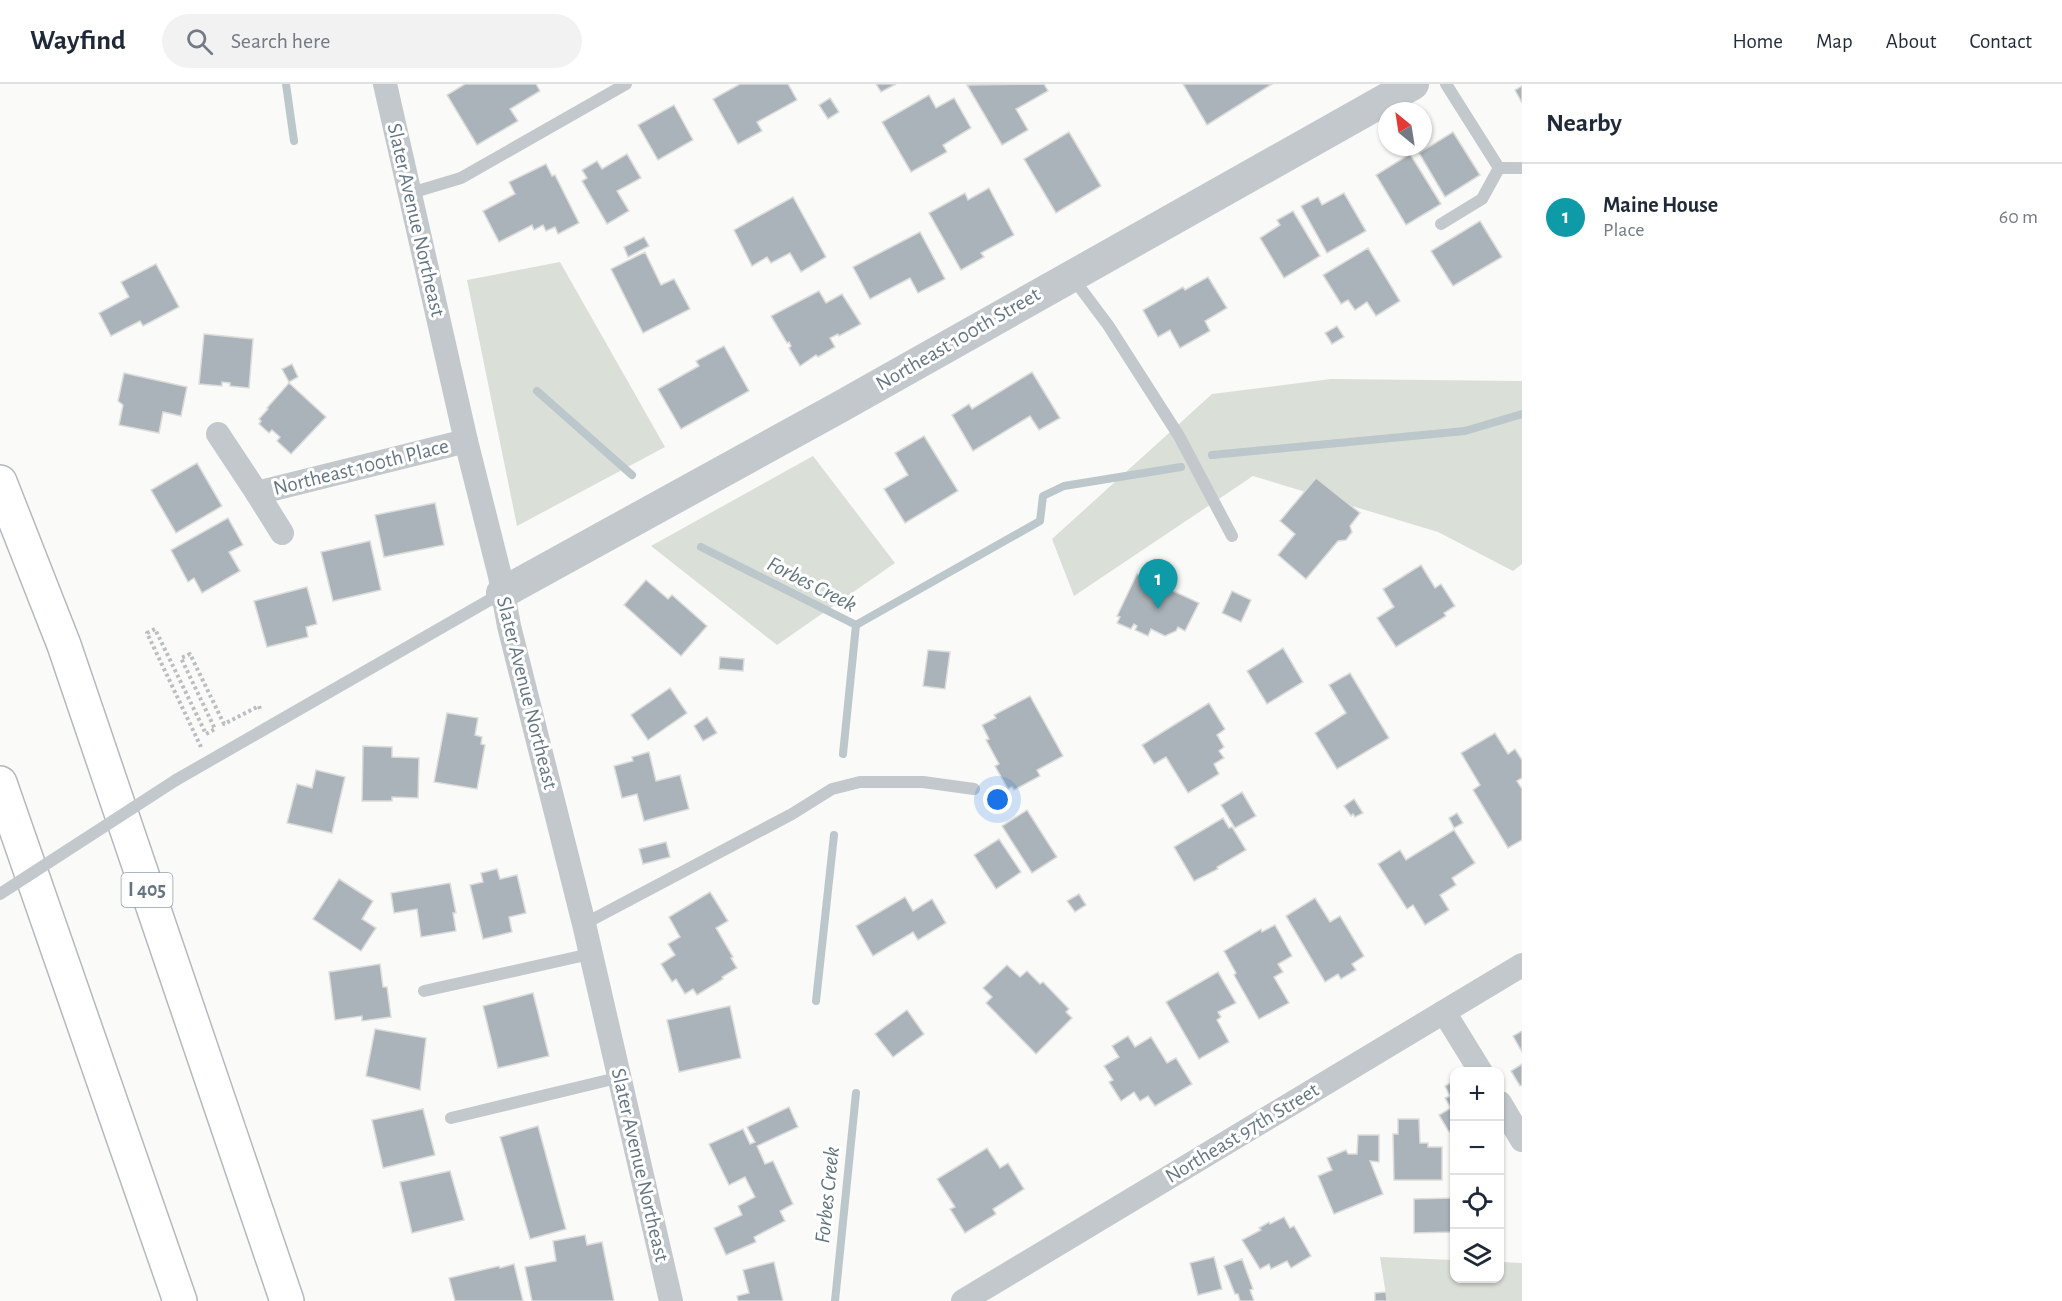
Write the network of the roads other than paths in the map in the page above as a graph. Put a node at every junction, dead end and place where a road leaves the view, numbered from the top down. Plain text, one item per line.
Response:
1 (386, 84) edge
2 (626, 84) edge
3 (1413, 84) edge
4 (1446, 84) edge
5 (1499, 168) junction
6 (1522, 168) edge
7 (411, 193) junction
8 (1441, 224) dead end
9 (1071, 275) junction
10 (218, 434) dead end
11 (465, 441) junction
12 (0, 482) edge
13 (257, 494) junction
14 (282, 533) dead end
15 (1232, 536) dead end
16 (502, 593) junction
17 (0, 783) edge
18 (974, 789) dead end
19 (0, 894) edge
20 (584, 924) junction
21 (590, 954) junction
22 (1522, 965) edge
23 (424, 991) dead end
24 (1444, 1011) junction
25 (1479, 1067) edge
26 (621, 1077) junction
27 (1504, 1110) edge
28 (451, 1118) dead end
29 (1522, 1140) edge
30 (180, 1301) edge
31 (287, 1301) edge
32 (671, 1301) edge
33 (963, 1301) edge

1 - 7 street, Slater Avenue Northeast
2 - 7 lane
3 - 9 street, Northeast 100th Street
4 - 5 lane
5 - 6 lane
5 - 8 lane
7 - 11 street, Slater Avenue Northeast
9 - 15 lane
9 - 16 street, Northeast 100th Street
10 - 13 street, Northeast 100th Place
11 - 13 street, Northeast 100th Place
11 - 16 street, Slater Avenue Northeast
12 - 31 highway, I 405
13 - 14 street, Northeast 100th Place
16 - 19 lane, bridge
16 - 20 street, Slater Avenue Northeast
17 - 30 highway
18 - 20 lane
20 - 21 street, Slater Avenue Northeast
21 - 23 lane
21 - 26 street, Slater Avenue Northeast
22 - 24 street, Northeast 97th Street
24 - 25 street
24 - 33 street, Northeast 97th Street
26 - 28 lane
26 - 32 street, Slater Avenue Northeast
27 - 29 street

